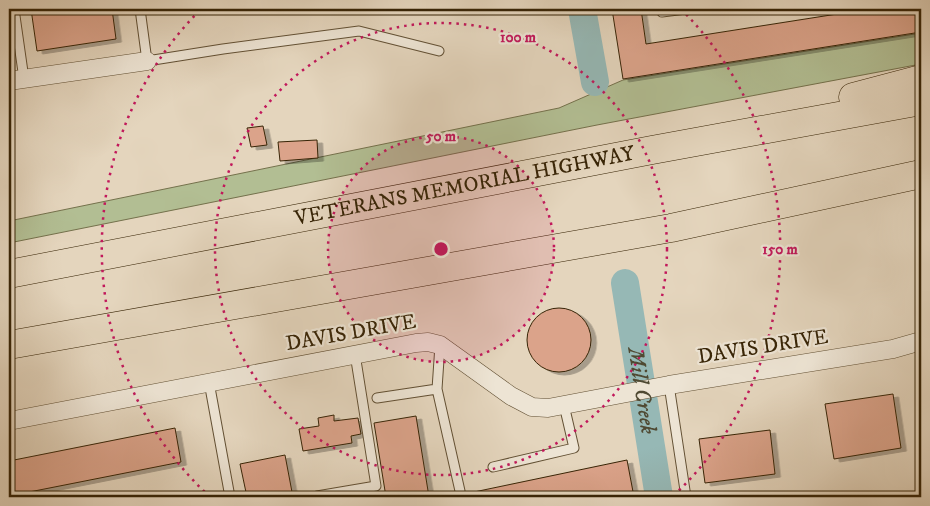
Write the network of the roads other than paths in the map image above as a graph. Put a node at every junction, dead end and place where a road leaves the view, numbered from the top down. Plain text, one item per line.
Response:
1 (14, 9) edge
2 (140, 9) edge
3 (661, 9) edge
4 (686, 9) edge
5 (438, 51) dead end
6 (147, 61) junction
7 (921, 79) edge
8 (17, 80) edge
9 (921, 102) edge
10 (652, 150) junction
11 (921, 174) edge
12 (921, 186) edge
13 (671, 228) junction
14 (9, 274) edge
15 (921, 341) edge
16 (9, 345) edge
17 (440, 345) junction
18 (355, 354) junction
19 (209, 382) junction
20 (662, 387) junction
21 (437, 389) junction
22 (377, 398) dead end
23 (564, 405) junction
24 (9, 421) edge
25 (493, 467) dead end
26 (460, 491) dead end
27 (317, 496) dead end
28 (230, 497) edge
29 (686, 497) edge

1 - 8 lane
2 - 6 lane
3 - 4 lane
5 - 6 lane
6 - 8 street
7 - 10 highway
9 - 10 highway, VETERANS MEMORIAL HIGHWAY
10 - 14 highway, VETERANS MEMORIAL HIGHWAY
11 - 13 highway
12 - 13 highway
13 - 16 highway
15 - 20 street, DAVIS DRIVE
17 - 18 street, DAVIS DRIVE
17 - 21 lane
17 - 23 street, DAVIS DRIVE
18 - 19 street, DAVIS DRIVE
18 - 27 lane
19 - 24 street, DAVIS DRIVE
19 - 28 lane
20 - 23 street, DAVIS DRIVE
20 - 29 lane
21 - 22 lane
21 - 26 lane
23 - 25 lane

